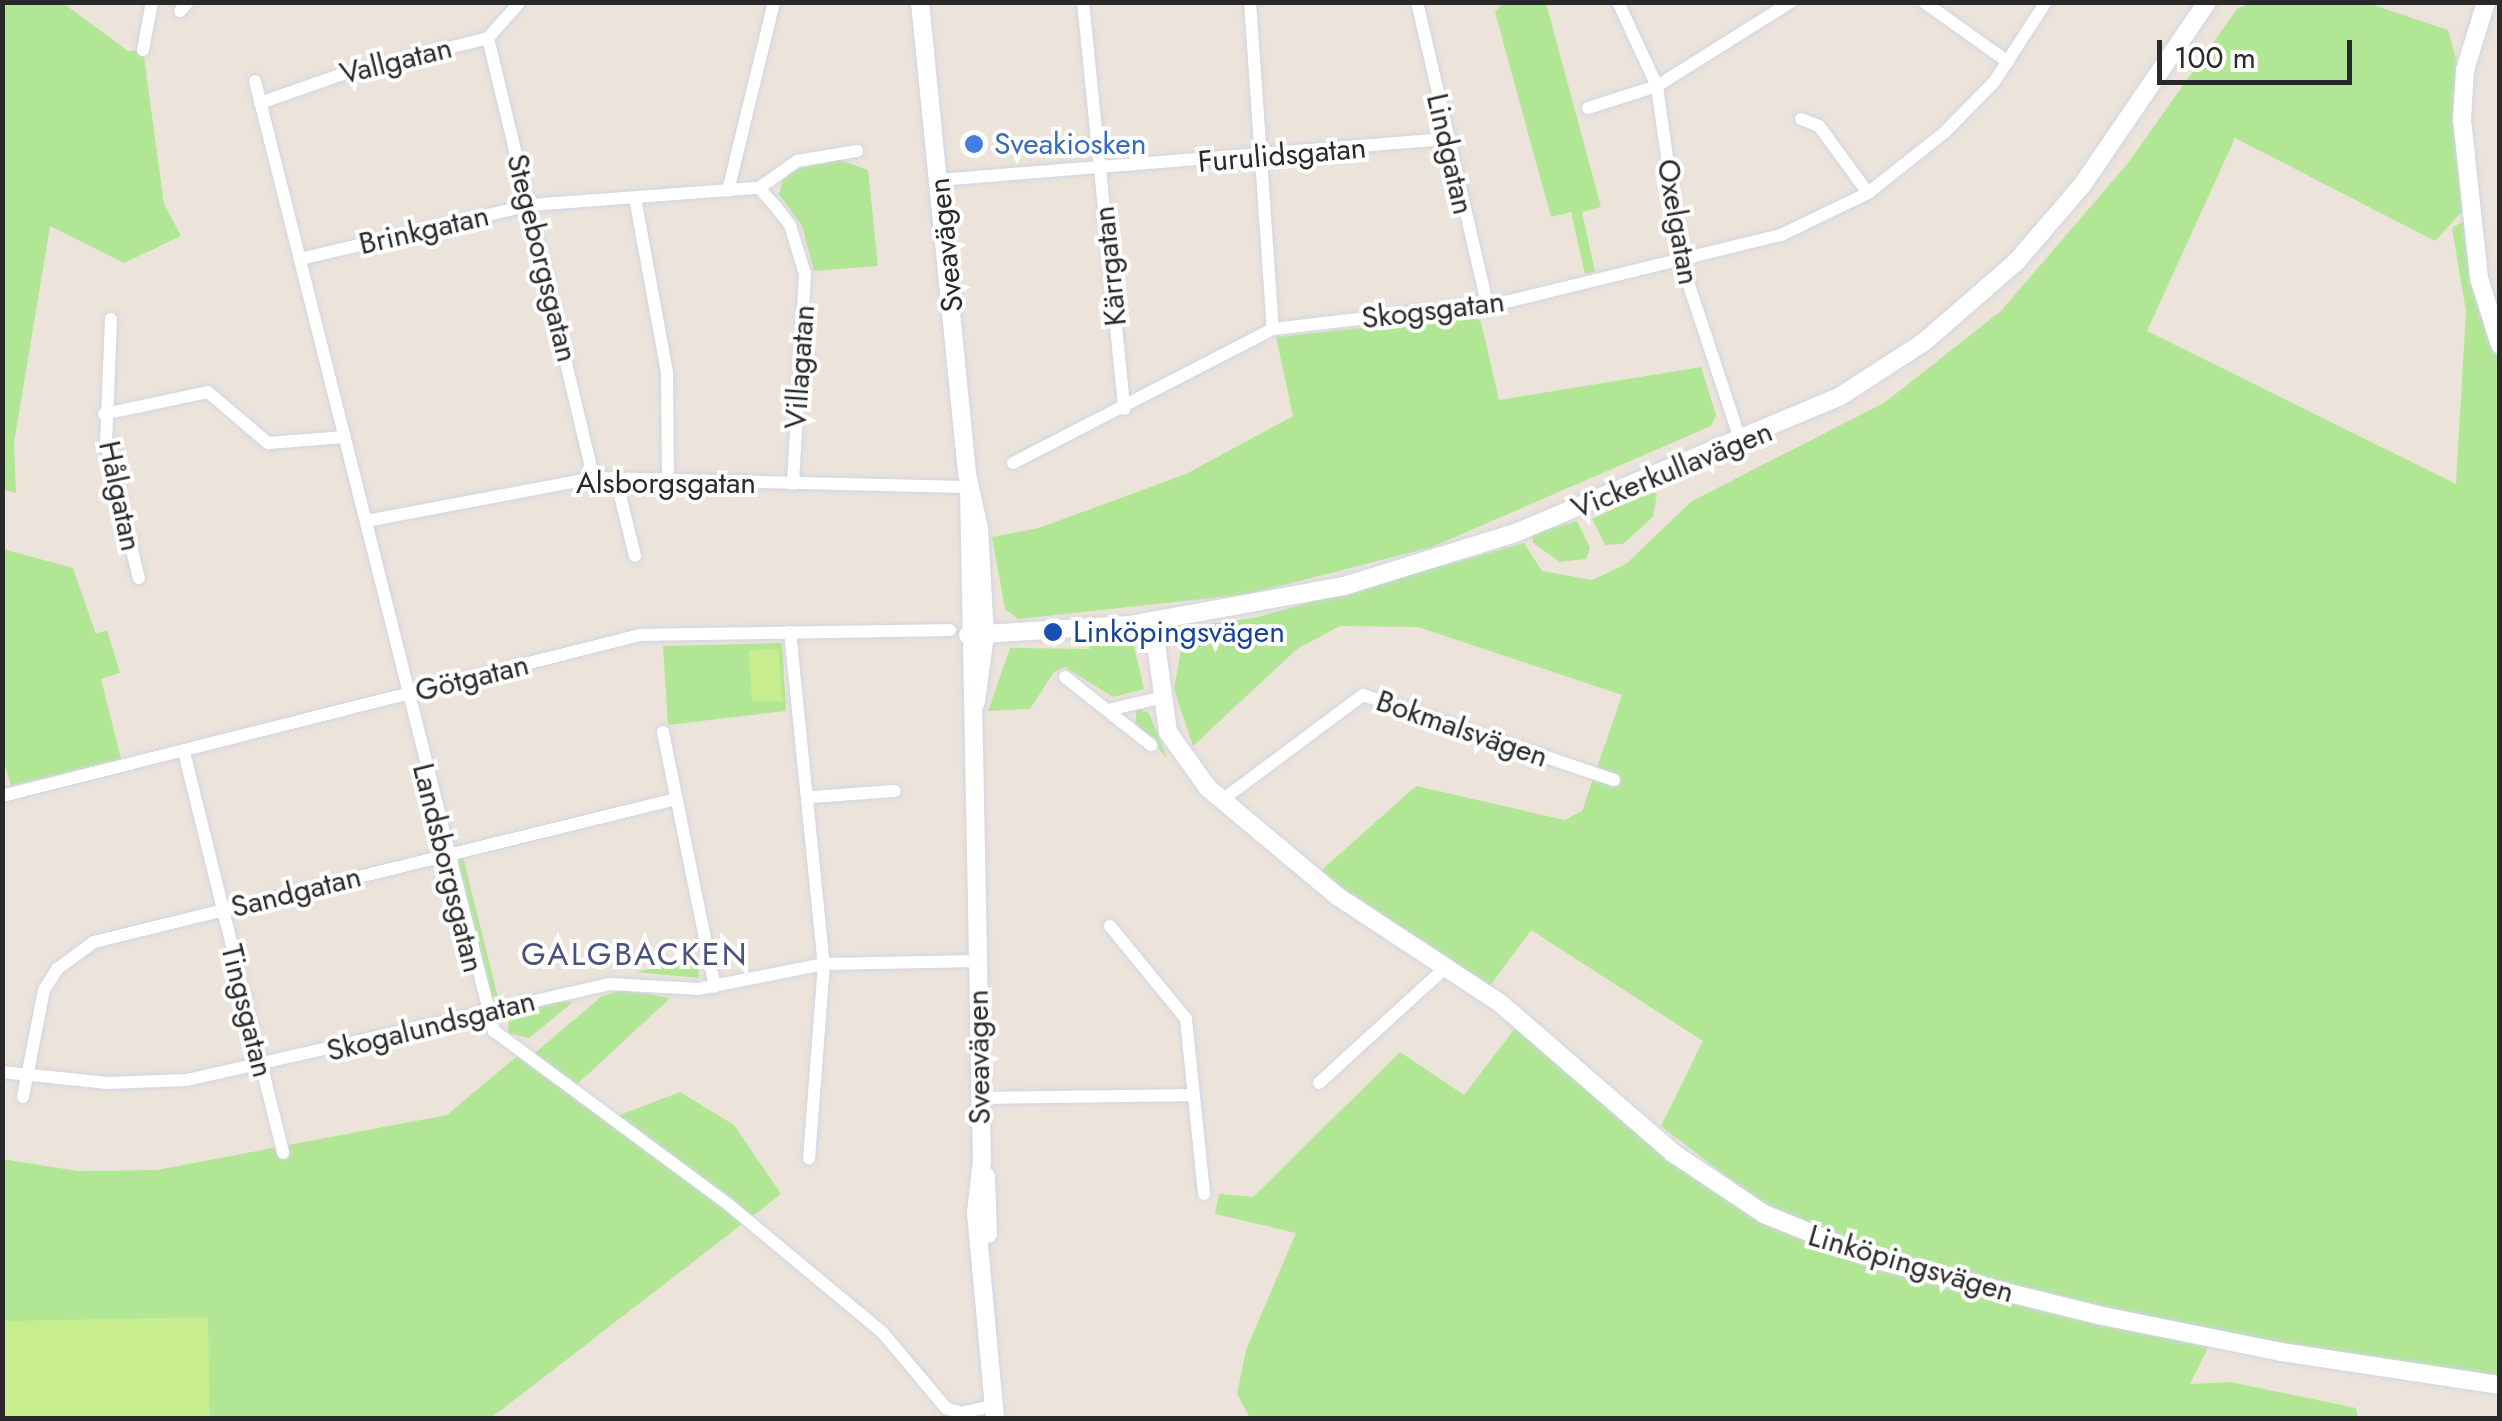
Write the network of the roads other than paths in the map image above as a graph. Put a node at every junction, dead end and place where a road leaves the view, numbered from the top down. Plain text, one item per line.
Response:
1 (152, 2) edge
2 (520, 2) edge
3 (774, 2) edge
4 (920, 2) edge
5 (1083, 2) edge
6 (1250, 2) edge
7 (1417, 2) edge
8 (1618, 2) edge
9 (1792, 2) edge
10 (1924, 2) edge
11 (2046, 2) edge
12 (2207, 2) edge
13 (2486, 2) edge
14 (488, 38) junction
15 (143, 50) dead end
16 (2008, 62) junction
17 (254, 81) dead end
18 (1657, 86) junction
19 (260, 103) junction
20 (1588, 108) dead end
21 (1801, 118) dead end
22 (1445, 138) junction
23 (857, 151) dead end
24 (1262, 157) junction
25 (1100, 169) junction
26 (939, 180) junction
27 (759, 188) junction
28 (728, 190) junction
29 (1868, 193) junction
30 (635, 198) junction
31 (530, 206) junction
32 (300, 259) junction
33 (1682, 264) junction
34 (1486, 304) junction
35 (110, 319) dead end
36 (1272, 329) junction
37 (2500, 345) edge
38 (1124, 410) junction
39 (104, 414) junction
40 (345, 437) junction
41 (1741, 442) junction
42 (1014, 463) dead end
43 (594, 478) junction
44 (616, 478) junction
45 (668, 480) junction
46 (793, 484) junction
47 (969, 488) junction
48 (366, 520) junction
49 (635, 556) dead end
50 (139, 578) dead end
51 (1153, 622) junction
52 (790, 632) junction
53 (968, 633) junction
54 (1064, 677) dead end
55 (406, 695) junction
56 (1159, 698) junction
57 (1108, 710) junction
58 (663, 732) dead end
59 (1151, 745) dead end
60 (184, 752) junction
61 (1614, 780) dead end
62 (894, 791) dead end
63 (2, 796) edge
64 (811, 797) junction
65 (672, 800) junction
66 (1222, 800) junction
67 (444, 855) junction
68 (223, 910) junction
69 (1110, 926) dead end
70 (978, 961) junction
71 (824, 964) junction
72 (1446, 967) junction
73 (715, 987) junction
74 (485, 1013) junction
75 (261, 1067) junction
76 (2, 1072) edge
77 (26, 1077) junction
78 (1319, 1083) dead end
79 (1194, 1095) junction
80 (22, 1096) dead end
81 (980, 1098) junction
82 (282, 1153) dead end
83 (808, 1158) dead end
84 (1204, 1194) dead end
85 (2500, 1385) edge
86 (994, 1412) edge

1 - 15 street
2 - 14 street, Vallgatan
3 - 28 street
4 - 26 main road, Sveavägen
5 - 25 street, Kärrgatan
6 - 24 street
7 - 22 street, Lindgatan
8 - 18 street, Oxelgatan
9 - 18 street
10 - 16 street
11 - 16 street, Skogsgatan
12 - 41 main road, Vickerkullavägen
13 - 37 main road
14 - 19 street, Vallgatan
14 - 31 street, Stegeborgsgatan
16 - 29 street, Skogsgatan
17 - 19 street, Landsborgsgatan
18 - 20 street
18 - 33 street, Oxelgatan
19 - 32 street, Landsborgsgatan
21 - 29 street
22 - 24 street, Furulidsgatan
22 - 34 street, Lindgatan
23 - 27 street
24 - 25 street, Furulidsgatan
24 - 36 street
25 - 26 street, Furulidsgatan
25 - 38 street, Kärrgatan
26 - 47 main road, Sveavägen
27 - 28 street
27 - 46 street, Villagatan
28 - 30 street, Brinkgatan
29 - 33 street, Skogsgatan
30 - 31 street, Brinkgatan
30 - 45 street
31 - 32 street, Brinkgatan
31 - 43 street, Stegeborgsgatan
32 - 40 street, Landsborgsgatan
33 - 34 street, Skogsgatan
33 - 41 street, Oxelgatan
34 - 36 street, Skogsgatan
35 - 39 street, Hålgatan
36 - 38 street, Skogsgatan
38 - 42 street, Skogsgatan
39 - 40 street, Hålgatan
39 - 50 street, Hålgatan
40 - 48 street, Landsborgsgatan
41 - 51 main road, Vickerkullavägen
43 - 44 street, Alsborgsgatan
43 - 48 street, Alsborgsgatan
44 - 45 street, Alsborgsgatan
44 - 49 street
45 - 46 street, Alsborgsgatan
46 - 47 street, Alsborgsgatan
47 - 53 main road, Sveavägen
48 - 55 street, Landsborgsgatan
51 - 53 main road, Vickerkullavägen
51 - 56 main road, Linköpingsvägen
52 - 53 street, Götgatan
52 - 55 street, Götgatan
52 - 64 street
53 - 70 main road, Sveavägen
54 - 57 street
55 - 60 street, Götgatan
55 - 67 street, Landsborgsgatan
56 - 57 street
56 - 66 main road, Linköpingsvägen
57 - 59 street
58 - 65 street
60 - 63 street, Götgatan
60 - 68 street, Tingsgatan
61 - 66 street, Bokmalsvägen
62 - 64 street
64 - 71 street
65 - 67 street, Sandgatan
65 - 73 street
66 - 72 main road, Linköpingsvägen
67 - 68 street, Sandgatan
67 - 74 street, Landsborgsgatan
68 - 75 street, Tingsgatan
68 - 77 street, Sandgatan
69 - 79 street
70 - 71 street, Skogalundsgatan
70 - 81 main road, Sveavägen
71 - 73 street, Skogalundsgatan
71 - 83 street
72 - 78 street
72 - 85 main road, Linköpingsvägen
73 - 74 street, Skogalundsgatan
74 - 75 street, Skogalundsgatan
74 - 86 street, Landsborgsgatan
75 - 77 street, Skogalundsgatan
75 - 82 street, Tingsgatan
76 - 77 street, Skogalundsgatan
77 - 80 street, Sandgatan
79 - 81 street
79 - 84 street
81 - 86 main road, Sveavägen

